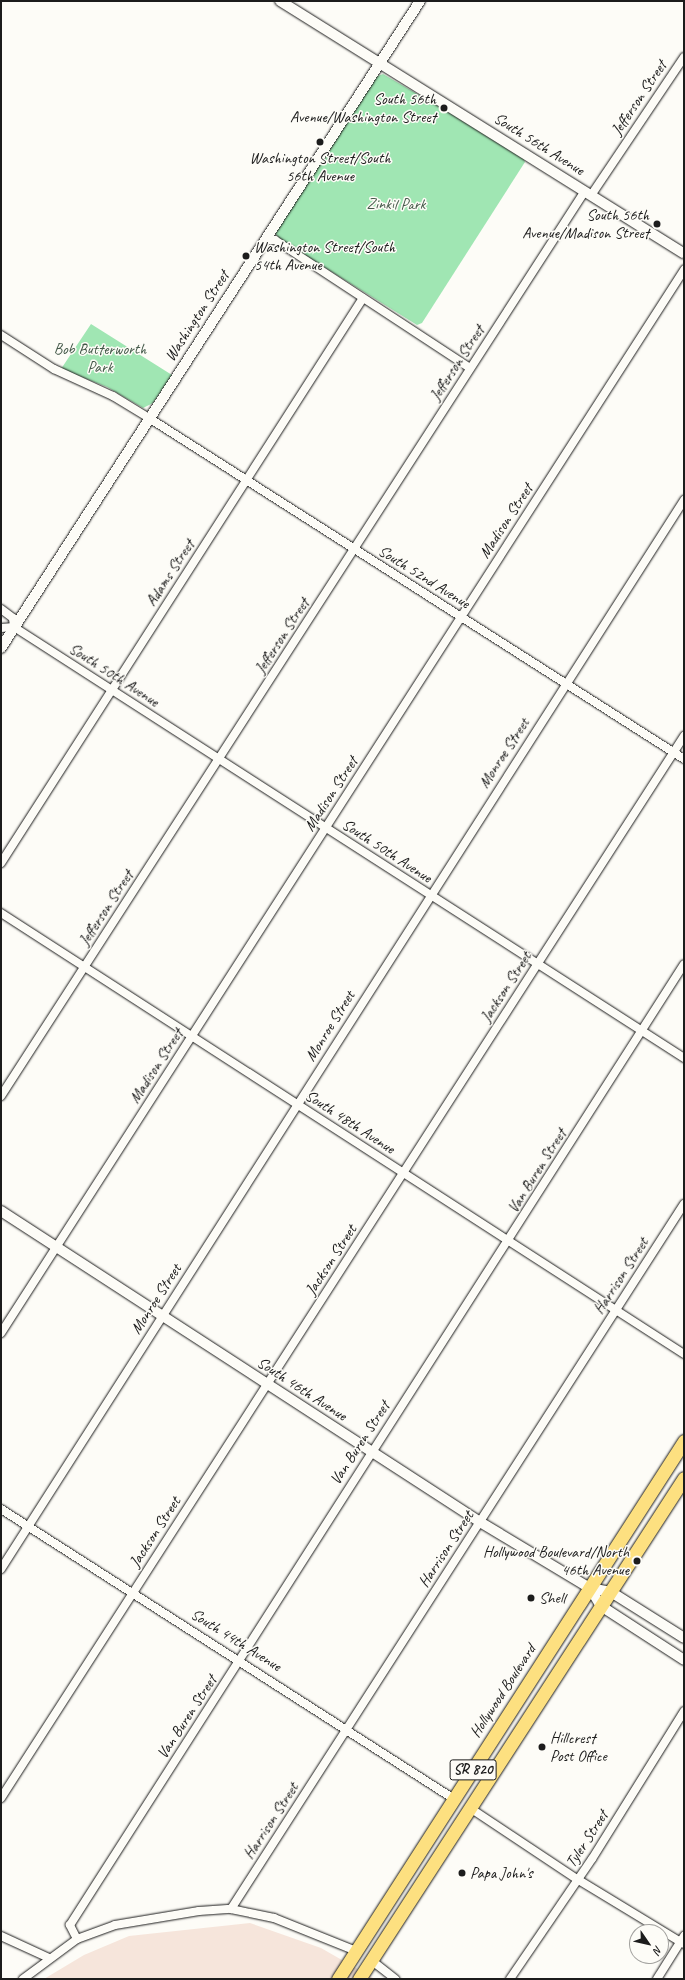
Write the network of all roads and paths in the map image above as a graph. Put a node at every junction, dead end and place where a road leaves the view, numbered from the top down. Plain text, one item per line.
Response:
1 (280, 1) edge
2 (420, 1) edge
3 (684, 56) edge
4 (378, 62) junction
5 (588, 193) junction
6 (265, 240) junction
7 (684, 253) edge
8 (684, 270) edge
9 (363, 298) junction
10 (1, 335) edge
11 (470, 368) junction
12 (149, 418) junction
13 (246, 481) junction
14 (684, 500) edge
15 (354, 550) junction
16 (1, 610) edge
17 (461, 617) junction
18 (14, 627) junction
19 (1, 628) edge
20 (1, 648) edge
21 (565, 683) junction
22 (112, 690) junction
23 (684, 736) edge
24 (674, 752) junction
25 (219, 759) junction
26 (684, 759) edge
27 (325, 828) junction
28 (1, 863) edge
29 (430, 895) junction
30 (1, 913) edge
31 (537, 964) junction
32 (684, 964) edge
33 (84, 967) junction
34 (640, 1030) junction
35 (191, 1036) junction
36 (684, 1058) edge
37 (1, 1096) edge
38 (296, 1105) junction
39 (403, 1173) junction
40 (684, 1204) edge
41 (1, 1211) edge
42 (510, 1241) junction
43 (56, 1247) junction
44 (615, 1311) junction
45 (162, 1316) junction
46 (1, 1333) edge
47 (684, 1354) edge
48 (267, 1384) junction
49 (684, 1441) edge
50 (370, 1451) junction
51 (684, 1478) edge
52 (1, 1509) edge
53 (480, 1522) junction
54 (28, 1526) junction
55 (1, 1569) edge
56 (590, 1588) junction
57 (133, 1592) junction
58 (611, 1592) junction
59 (601, 1606) junction
60 (684, 1638) edge
61 (241, 1659) junction
62 (684, 1660) edge
63 (684, 1711) edge
64 (503, 1723) junction
65 (348, 1728) junction
66 (1, 1798) edge
67 (454, 1799) junction
68 (470, 1808) junction
69 (429, 1870) junction
70 (577, 1880) junction
71 (388, 1901) junction
72 (231, 1908) junction
73 (1, 1936) edge
74 (77, 1939) junction
75 (683, 1940) edge
76 (356, 1951) junction
77 (49, 1958) junction
78 (371, 1960) junction
79 (23, 1979) edge
80 (338, 1979) edge
81 (350, 1979) edge
82 (358, 1979) edge
83 (395, 1979) edge
84 (510, 1979) edge
85 (657, 1979) edge

1 - 4 street, South 56th Avenue
2 - 4 street, Washington Street
3 - 5 street, Jefferson Street
4 - 5 street, South 56th Avenue
4 - 6 street, Washington Street
5 - 7 street, South 56th Avenue
5 - 11 street, Jefferson Street
6 - 9 street
6 - 12 street, Washington Street
8 - 17 street, Madison Street
9 - 11 street
9 - 13 street, Adams Street
10 - 12 street, South 52nd Avenue
11 - 15 street, Jefferson Street
12 - 13 street, South 52nd Avenue
12 - 18 street, Washington Street
13 - 15 street, South 52nd Avenue
13 - 22 street, Adams Street
14 - 21 street, Monroe Street
15 - 17 street, South 52nd Avenue
15 - 25 street, Jefferson Street
16 - 18 street
17 - 21 street, South 52nd Avenue
17 - 27 street, Madison Street
18 - 19 street
18 - 20 street, Washington Street
18 - 22 street, South 50th Avenue
21 - 24 street, South 52nd Avenue
21 - 29 street, Monroe Street
22 - 25 street, South 50th Avenue
22 - 28 street, Adams Street
23 - 24 street, Jackson Street
24 - 26 street, South 52nd Avenue
24 - 31 street, Jackson Street
25 - 27 street, South 50th Avenue
25 - 33 street, Jefferson Street
27 - 29 street, South 50th Avenue
27 - 35 street, Madison Street
29 - 31 street, South 50th Avenue
29 - 38 street, Monroe Street
30 - 33 street, South 48th Avenue
31 - 34 street, South 50th Avenue
31 - 39 street, Jackson Street
32 - 34 street, Van Buren Street
33 - 35 street, South 48th Avenue
33 - 37 street, Jefferson Street
34 - 36 street, South 50th Avenue
34 - 42 street, Van Buren Street
35 - 38 street, South 48th Avenue
35 - 43 street, Madison Street
38 - 39 street, South 48th Avenue
38 - 45 street, Monroe Street
39 - 42 street, South 48th Avenue
39 - 48 street, Jackson Street
40 - 44 street, Harrison Street
41 - 43 street, South 46th Avenue
42 - 44 street, South 48th Avenue
42 - 50 street, Van Buren Street
43 - 45 street, South 46th Avenue
43 - 46 street, Madison Street
44 - 47 street, South 48th Avenue
44 - 53 street, Harrison Street
45 - 48 street, South 46th Avenue
45 - 54 street, Monroe Street
48 - 50 street, South 46th Avenue
48 - 57 street, Jackson Street
49 - 56 highway, Hollywood Boulevard / SR 820
50 - 53 street, South 46th Avenue
50 - 61 street, Van Buren Street
51 - 58 highway, SR 820
52 - 54 street, South 44th Avenue
53 - 56 street, South 46th Avenue
53 - 65 street, Harrison Street
54 - 55 street, Monroe Street
54 - 57 street, South 44th Avenue
56 - 58 street
56 - 59 street
56 - 64 highway, Hollywood Boulevard / SR 820
57 - 61 street, South 44th Avenue
57 - 66 street, Jackson Street
58 - 59 highway, SR 820
58 - 60 street
59 - 62 street
59 - 68 highway, SR 820
61 - 65 street, South 44th Avenue
61 - 74 street, Van Buren Street
63 - 70 street, Tyler Street
64 - 67 highway, Hollywood Boulevard / SR 820
64 - 68 highway
65 - 67 street, South 44th Avenue
65 - 72 street, Harrison Street
67 - 69 highway
67 - 71 highway, Hollywood Boulevard / SR 820
68 - 69 highway, SR 820
68 - 70 street
69 - 78 highway, SR 820
70 - 75 street
70 - 84 street, Tyler Street
71 - 76 highway, Hollywood Boulevard / SR 820
71 - 78 highway
72 - 74 street
72 - 76 street
73 - 77 street
74 - 77 street
75 - 85 street
76 - 80 highway, Hollywood Boulevard / SR 820
76 - 81 highway
77 - 79 street
78 - 82 highway, SR 820
78 - 83 street

